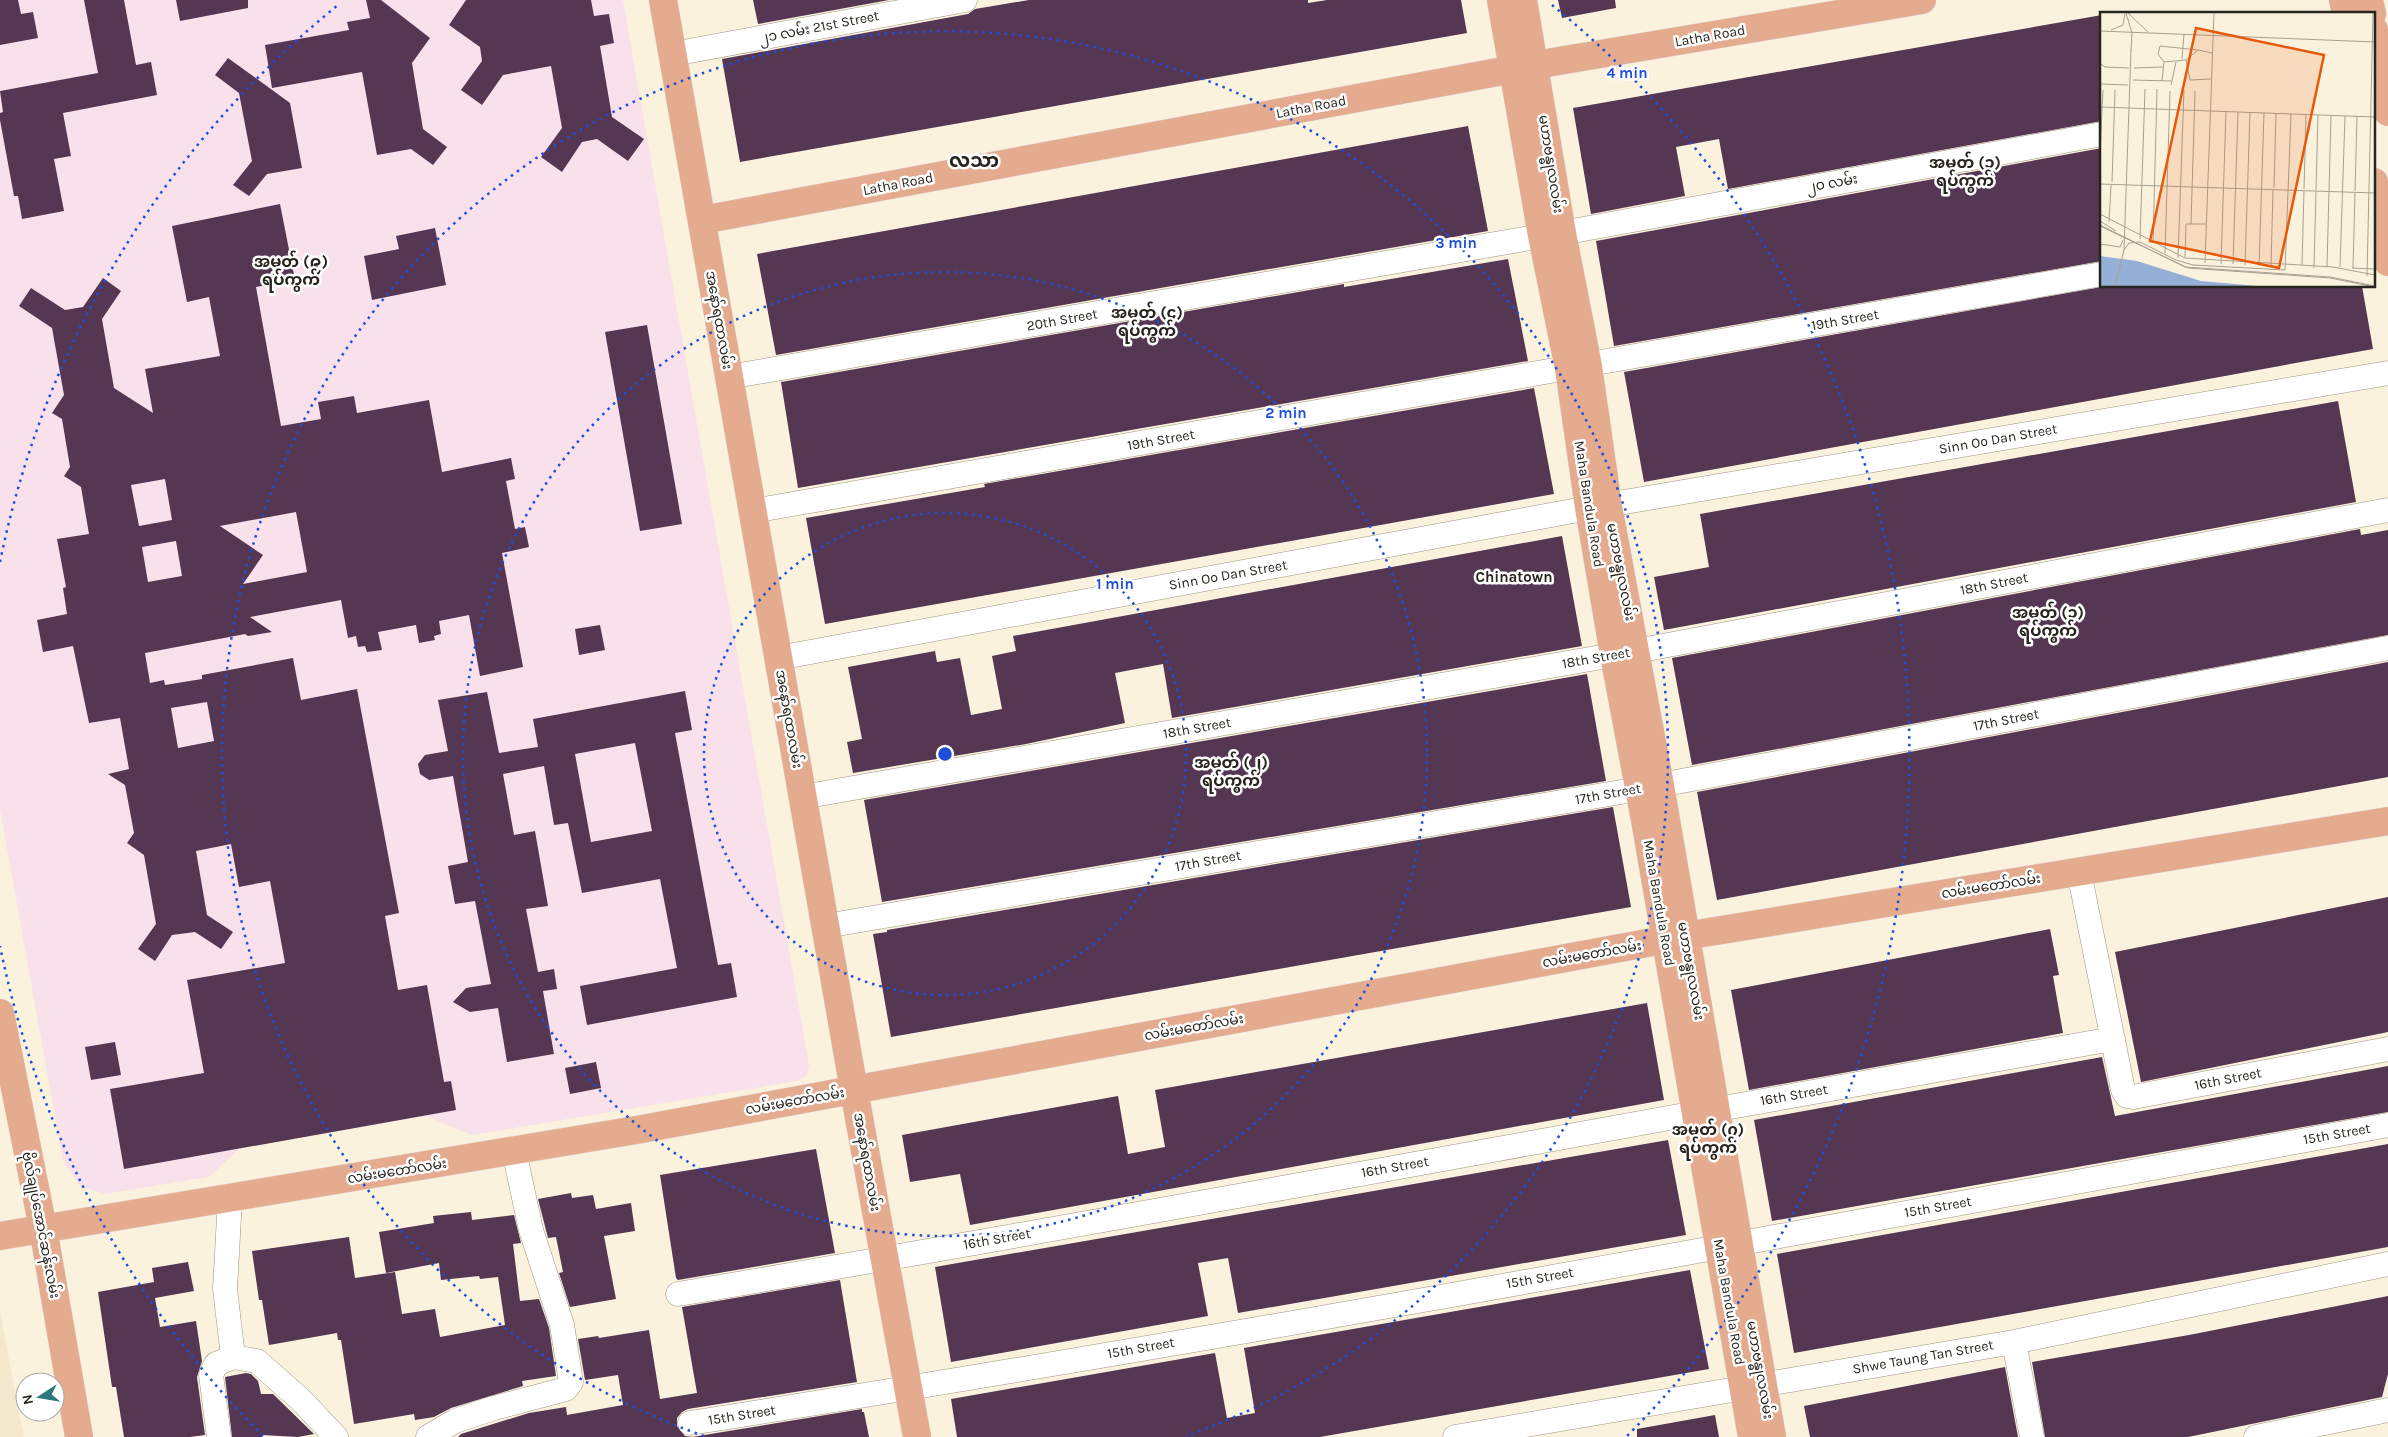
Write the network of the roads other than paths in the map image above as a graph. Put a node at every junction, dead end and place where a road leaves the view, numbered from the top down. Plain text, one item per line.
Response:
1 (663, 0) edge
2 (964, 0) edge
3 (1501, 0) edge
4 (1523, 0) edge
5 (1922, 0) edge
6 (2376, 51) edge
7 (673, 54) junction
8 (1524, 67) junction
9 (2379, 83) edge
10 (2388, 112) edge
11 (2100, 134) edge
12 (2376, 194) edge
13 (702, 220) junction
14 (2381, 224) edge
15 (1552, 235) junction
16 (2388, 262) edge
17 (2100, 274) edge
18 (1579, 367) junction
19 (2388, 373) edge
20 (729, 377) junction
21 (1599, 507) junction
22 (2388, 510) edge
23 (753, 511) junction
24 (2388, 648) edge
25 (1625, 653) junction
26 (778, 658) junction
27 (1649, 787) junction
28 (802, 797) junction
29 (2388, 821) edge
30 (2079, 872) junction
31 (825, 926) junction
32 (1675, 938) junction
33 (0, 1013) edge
34 (2113, 1039) junction
35 (2388, 1049) edge
36 (854, 1090) junction
37 (1705, 1110) junction
38 (2388, 1125) edge
39 (514, 1151) junction
40 (230, 1199) junction
41 (43, 1228) junction
42 (0, 1236) edge
43 (1729, 1245) junction
44 (885, 1259) junction
45 (2388, 1264) edge
46 (678, 1294) dead end
47 (2014, 1342) junction
48 (233, 1357) junction
49 (1753, 1387) junction
50 (909, 1389) junction
51 (2388, 1410) edge
52 (690, 1423) dead end
53 (80, 1437) edge
54 (219, 1437) edge
55 (336, 1437) edge
56 (428, 1437) edge
57 (917, 1437) edge
58 (1455, 1437) edge
59 (1752, 1437) edge
60 (1772, 1437) edge
61 (2032, 1437) edge
62 (2256, 1437) edge

1 - 7 main road, အနော်ရထာလမ်း
2 - 7 street, ၂၁ လမ်း 21st Street
3 - 8 main road, မဟာဗန္ဓုလလမ်း
4 - 8 main road, မဟာဗန္ဓုလလမ်း
5 - 8 main road, Latha Road
6 - 9 main road
7 - 13 main road, အနော်ရထာလမ်း
8 - 13 main road, Latha Road
8 - 15 main road, မဟာဗန္ဓုလလမ်း
9 - 10 main road
11 - 15 street, ၂၀ လမ်း
12 - 14 main road
13 - 20 main road, အနော်ရထာလမ်း
14 - 16 main road
15 - 18 main road, မဟာဗန္ဓုလလမ်း
15 - 20 street, 20th Street
17 - 18 street, 19th Street
18 - 21 main road, Maha Bandula Road
18 - 23 street, 19th Street
19 - 21 street, Sinn Oo Dan Street
20 - 23 main road, အနော်ရထာလမ်း
21 - 25 main road, မဟာဗန္ဓုလလမ်း
21 - 26 street, Sinn Oo Dan Street
22 - 25 street, 18th Street
23 - 26 main road, အနော်ရထာလမ်း
24 - 27 street, 17th Street
25 - 27 main road, မဟာဗန္ဓုလလမ်း
25 - 28 street, 18th Street
26 - 28 main road, အနော်ရထာလမ်း
27 - 31 street, 17th Street
27 - 32 main road, မဟာဗန္ဓုလလမ်း
28 - 31 main road, အနော်ရထာလမ်း
29 - 30 main road, လမ်းမတော်လမ်း
30 - 32 main road, လမ်းမတော်လမ်း
30 - 34 street, 16th Street
31 - 36 main road, အနော်ရထာလမ်း
32 - 36 main road, လမ်းမတော်လမ်း
32 - 37 main road, မဟာဗန္ဓုလလမ်း
33 - 41 main road, ဗိုလ်ချုပ်အောင်ဆန်းလမ်း
34 - 35 street, 16th Street
34 - 37 street, 16th Street
36 - 39 main road, လမ်းမတော်လမ်း
36 - 44 main road, အနော်ရထာလမ်း
37 - 43 main road, မဟာဗန္ဓုလလမ်း
37 - 44 street, 16th Street
38 - 43 street, 15th Street
39 - 40 main road, လမ်းမတော်လမ်း
39 - 56 street
40 - 41 main road, လမ်းမတော်လမ်း
40 - 48 street
41 - 42 main road, လမ်းမတော်လမ်း
41 - 53 main road, ဗိုလ်ချုပ်အောင်ဆန်းလမ်း
43 - 49 main road, မဟာဗန္ဓုလလမ်း
43 - 50 street, 15th Street
44 - 46 street, 16th Street
44 - 50 main road, အနော်ရထာလမ်း
45 - 47 street, Shwe Taung Tan Street
47 - 49 street, Shwe Taung Tan Street
47 - 61 street
48 - 54 street
48 - 55 street
49 - 58 street, Shwe Taung Tan Street
49 - 59 main road
49 - 60 main road, မဟာဗန္ဓုလလမ်း
50 - 52 street, 15th Street
50 - 57 main road, အနော်ရထာလမ်း
51 - 62 street

